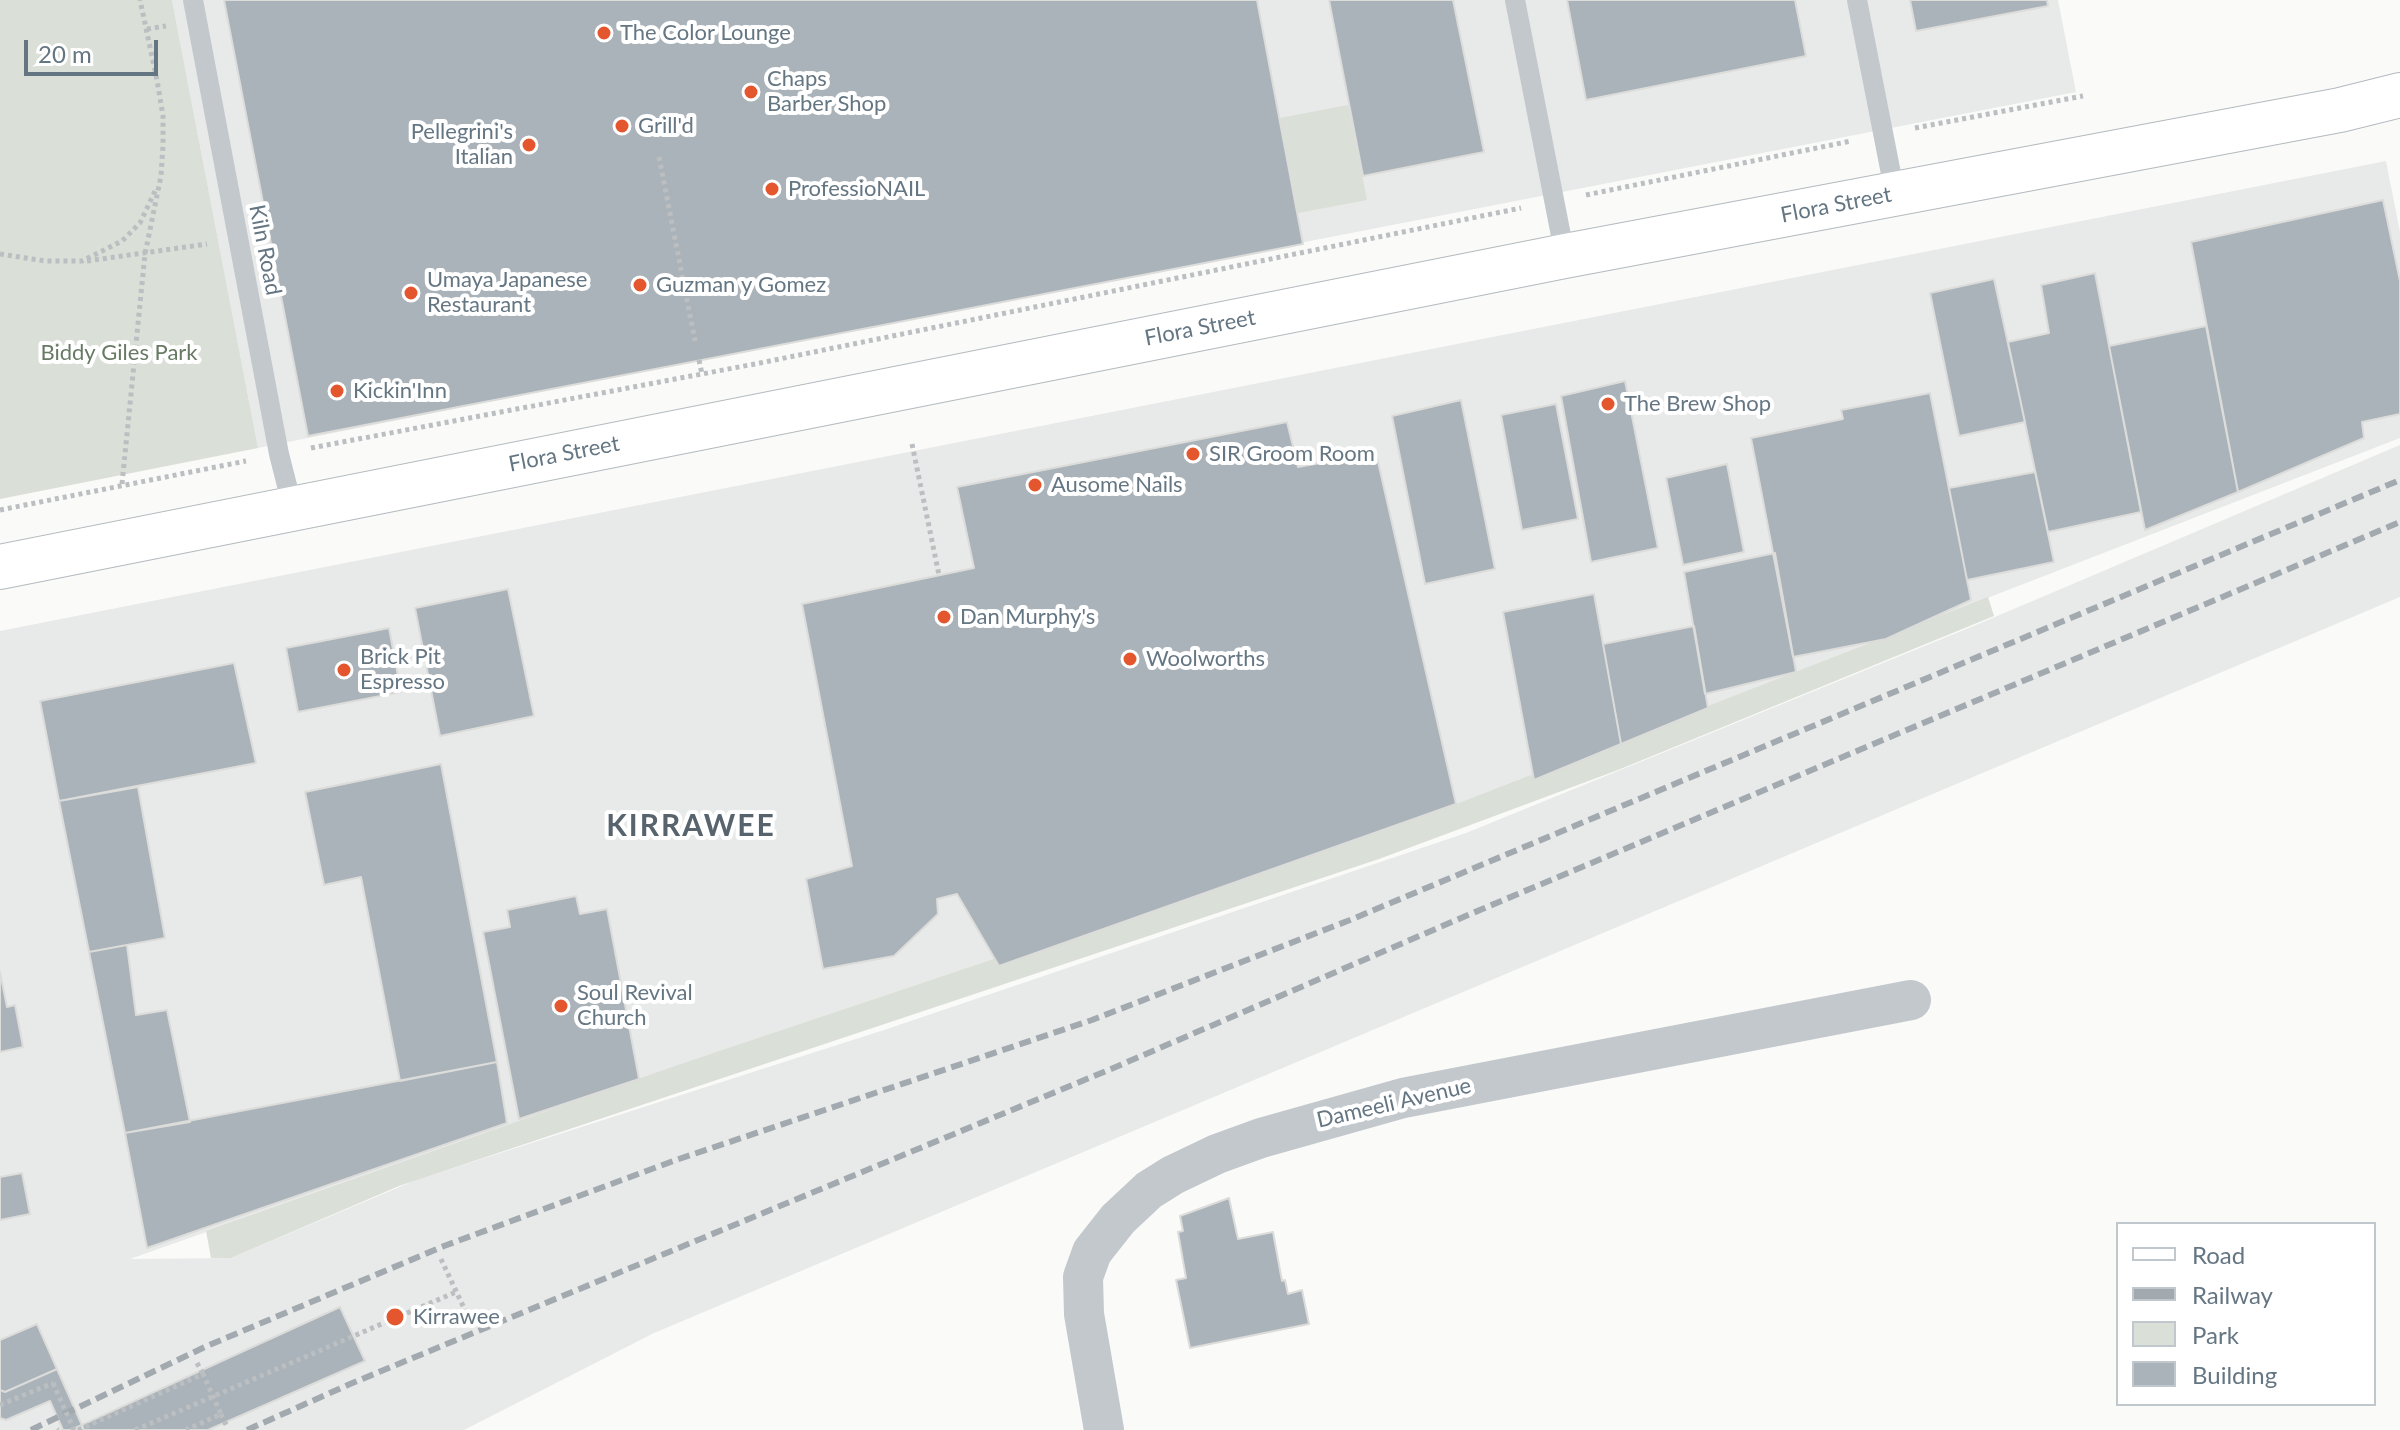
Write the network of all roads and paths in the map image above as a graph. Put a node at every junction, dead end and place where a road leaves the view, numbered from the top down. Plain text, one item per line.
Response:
1 (140, 0) edge
2 (193, 0) edge
3 (1515, 0) edge
4 (1857, 0) edge
5 (2400, 95) edge
6 (2083, 96) dead end
7 (1883, 134) junction
8 (659, 157) dead end
9 (161, 176) junction
10 (1895, 194) junction
11 (1555, 201) junction
12 (0, 254) edge
13 (145, 254) junction
14 (1565, 256) junction
15 (61, 261) junction
16 (82, 261) junction
17 (60, 271) dead end
18 (695, 341) dead end
19 (699, 360) dead end
20 (702, 374) junction
21 (912, 444) dead end
22 (279, 454) junction
23 (122, 484) junction
24 (293, 509) junction
25 (0, 510) edge
26 (0, 567) edge
27 (939, 575) dead end
28 (1911, 1000) dead end
29 (441, 1259) dead end
30 (456, 1292) junction
31 (472, 1325) dead end
32 (197, 1363) dead end
33 (203, 1374) junction
34 (213, 1396) junction
35 (0, 1405) edge
36 (221, 1414) junction
37 (227, 1427) dead end
38 (76, 1430) edge
39 (135, 1430) edge
40 (186, 1430) edge
41 (1104, 1430) edge

1 - 9 path
2 - 22 lane, Kiln Road
3 - 11 lane
4 - 7 lane
5 - 10 street, Flora Street
6 - 7 path
7 - 10 lane
7 - 11 path
8 - 18 path
9 - 13 path
9 - 16 path
10 - 14 street, Flora Street
11 - 14 lane
11 - 20 path
12 - 15 path
13 - 16 path
13 - 23 path
14 - 24 street, Flora Street
15 - 16 path
15 - 17 path
19 - 20 path
20 - 22 path
21 - 27 path
22 - 23 path
22 - 24 lane, Kiln Road
23 - 25 path
24 - 26 street, Flora Street
28 - 41 street, Dameeli Avenue
29 - 30 path
30 - 31 path
30 - 34 path
32 - 33 path
33 - 34 path
33 - 38 path
34 - 36 path
34 - 39 path
35 - 38 path, bridge
36 - 37 path
36 - 40 path

